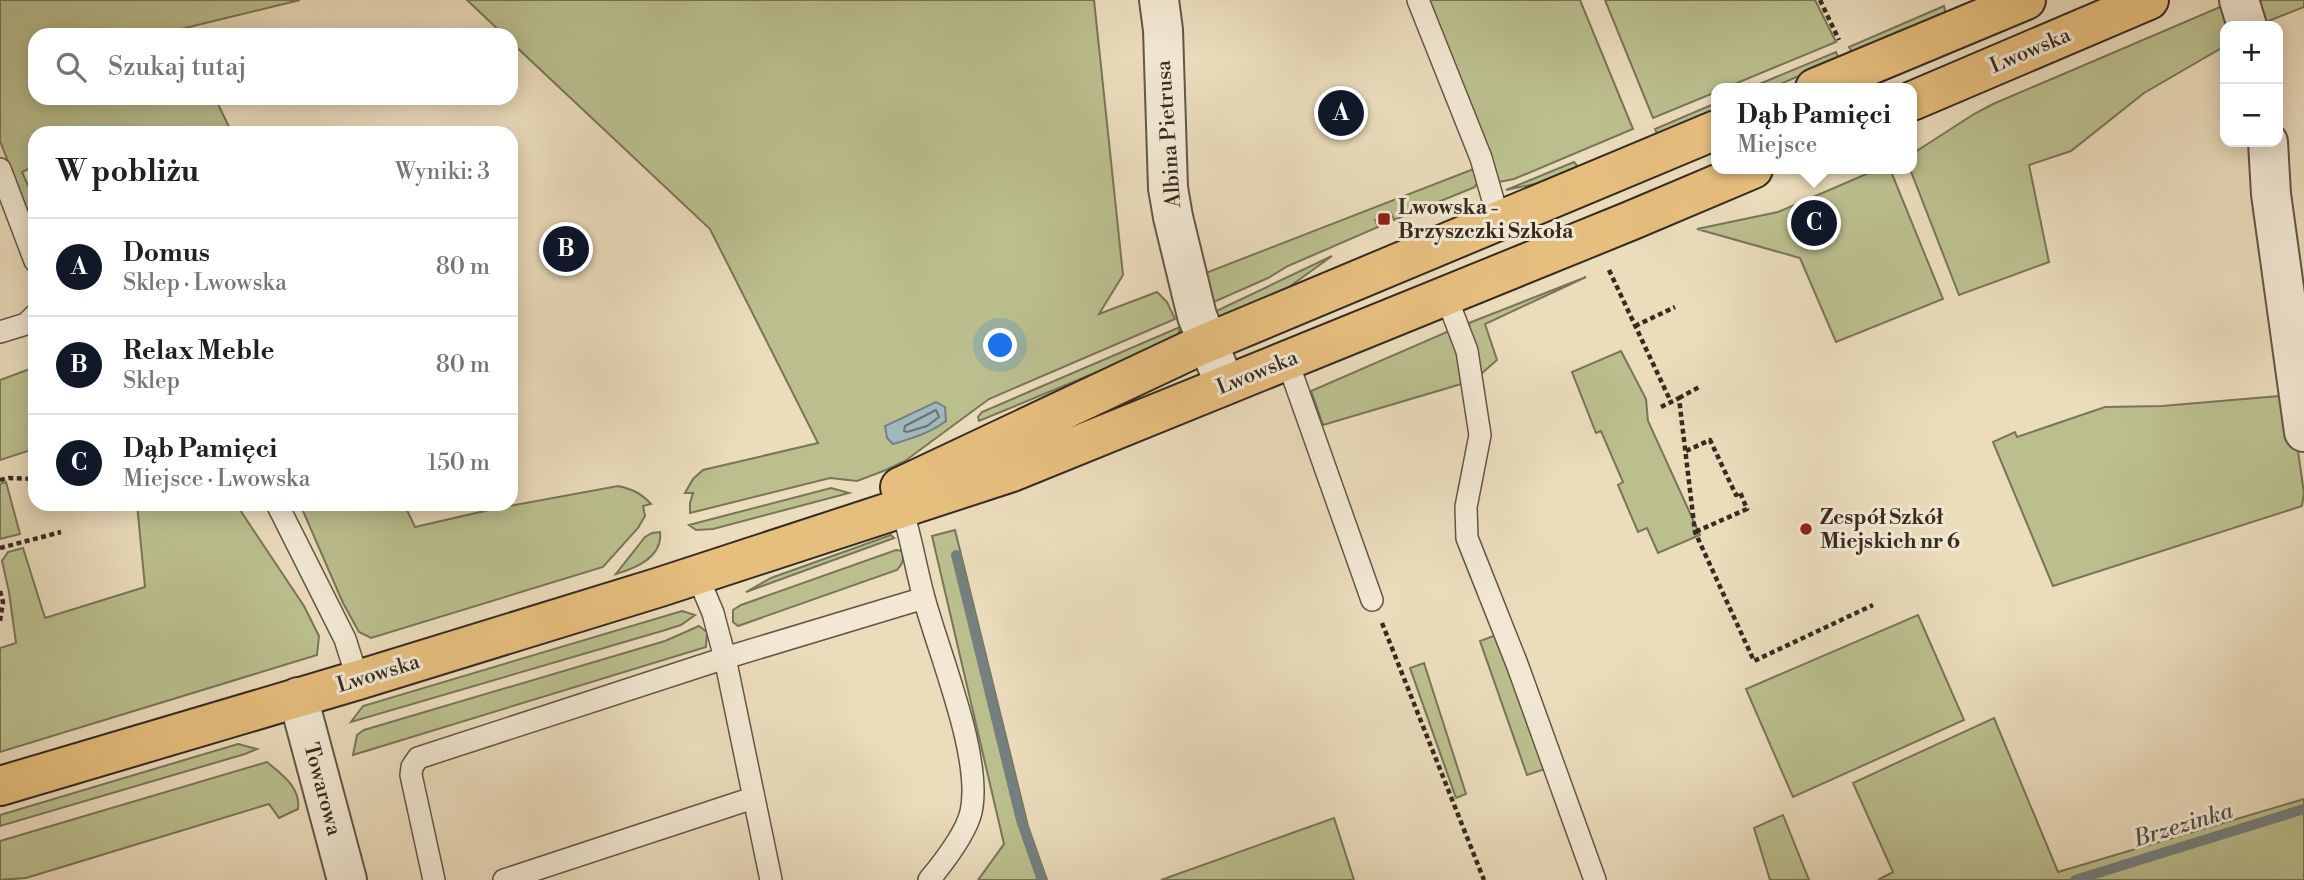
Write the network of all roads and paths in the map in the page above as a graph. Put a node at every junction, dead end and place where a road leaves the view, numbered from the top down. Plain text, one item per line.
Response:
1 (1159, 0) edge
2 (1418, 0) edge
3 (2026, 0) edge
4 (2149, 0) edge
5 (2239, 0) edge
6 (2245, 21) edge
7 (1827, 83) edge
8 (1917, 99) edge
9 (1711, 132) edge
10 (2268, 147) edge
11 (0, 169) edge
12 (1741, 174) edge
13 (1499, 221) junction
14 (28, 243) edge
15 (1607, 268) dead end
16 (1446, 296) junction
17 (1675, 307) dead end
18 (28, 322) edge
19 (2297, 324) edge
20 (1635, 326) junction
21 (0, 332) edge
22 (1207, 343) junction
23 (1287, 360) junction
24 (1225, 385) junction
25 (1701, 386) dead end
26 (1679, 398) junction
27 (1671, 402) junction
28 (1661, 407) dead end
29 (2304, 432) edge
30 (1685, 452) junction
31 (28, 479) edge
32 (0, 480) edge
33 (899, 498) junction
34 (281, 511) edge
35 (61, 533) dead end
36 (1695, 533) junction
37 (0, 548) edge
38 (697, 575) junction
39 (0, 591) edge
40 (924, 598) junction
41 (1372, 600) joint
42 (1873, 605) dead end
43 (0, 621) edge
44 (725, 658) junction
45 (358, 680) junction
46 (298, 697) junction
47 (0, 786) edge
48 (753, 798) junction
49 (347, 880) edge
50 (434, 880) edge
51 (503, 880) edge
52 (771, 880) edge
53 (929, 880) edge
54 (1484, 880) edge
55 (1595, 880) edge

1 - 22 street, Albina Pietrusa
2 - 13 lane
3 - 7 main road
4 - 8 main road, Lwowska
5 - 6 street
9 - 13 main road, Lwowska
10 - 19 street
11 - 14 lane
12 - 16 main road, Lwowska
13 - 22 main road, Lwowska
15 - 20 path
16 - 23 main road, Lwowska
16 - 55 lane
17 - 20 path
18 - 21 lane
19 - 29 street
20 - 27 path
22 - 24 street, Albina Pietrusa
22 - 33 main road, Lwowska
23 - 24 main road, Lwowska
23 - 41 lane
24 - 33 main road, Lwowska
25 - 26 path
26 - 27 path
26 - 30 path
27 - 28 path
30 - 36 path
30 - 36 path
31 - 32 path
33 - 38 main road, Lwowska
33 - 40 lane
34 - 45 lane
35 - 37 path
36 - 42 path
38 - 44 lane
38 - 45 main road, Lwowska
39 - 43 path
40 - 44 lane
40 - 53 lane
41 - 54 path
44 - 48 lane
44 - 50 lane
45 - 46 main road, Lwowska
46 - 47 main road, Lwowska
46 - 49 street, Towarowa
48 - 51 lane
48 - 52 lane

